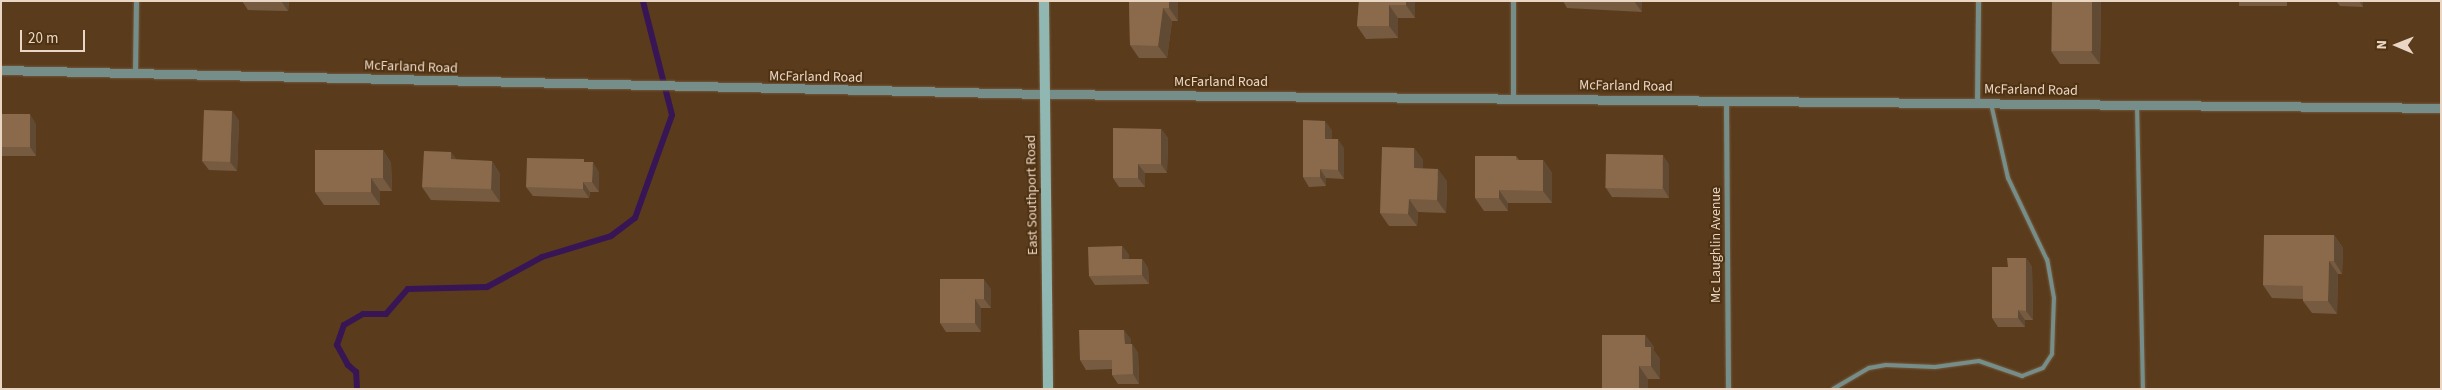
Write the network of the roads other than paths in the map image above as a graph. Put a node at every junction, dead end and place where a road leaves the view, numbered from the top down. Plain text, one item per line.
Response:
1 (136, 1) edge
2 (1044, 1) edge
3 (1513, 1) edge
4 (1978, 1) edge
5 (1, 70) edge
6 (135, 73) junction
7 (1044, 94) junction
8 (1513, 99) junction
9 (1726, 101) junction
10 (1977, 104) junction
11 (1991, 104) junction
12 (2138, 105) junction
13 (2441, 108) edge
14 (1048, 389) edge
15 (1728, 389) edge
16 (1833, 389) edge
17 (2143, 389) edge

1 - 6 street
2 - 7 main road, East Southport Road
3 - 8 street
4 - 10 street
5 - 6 street, McFarland Road
6 - 7 street, McFarland Road
7 - 8 street, McFarland Road
7 - 14 main road, East Southport Road
8 - 9 street, McFarland Road
9 - 10 street, McFarland Road
9 - 15 street, Mc Laughlin Avenue
10 - 11 street, McFarland Road
11 - 12 street, McFarland Road
11 - 16 lane
12 - 13 street, McFarland Road
12 - 17 lane

